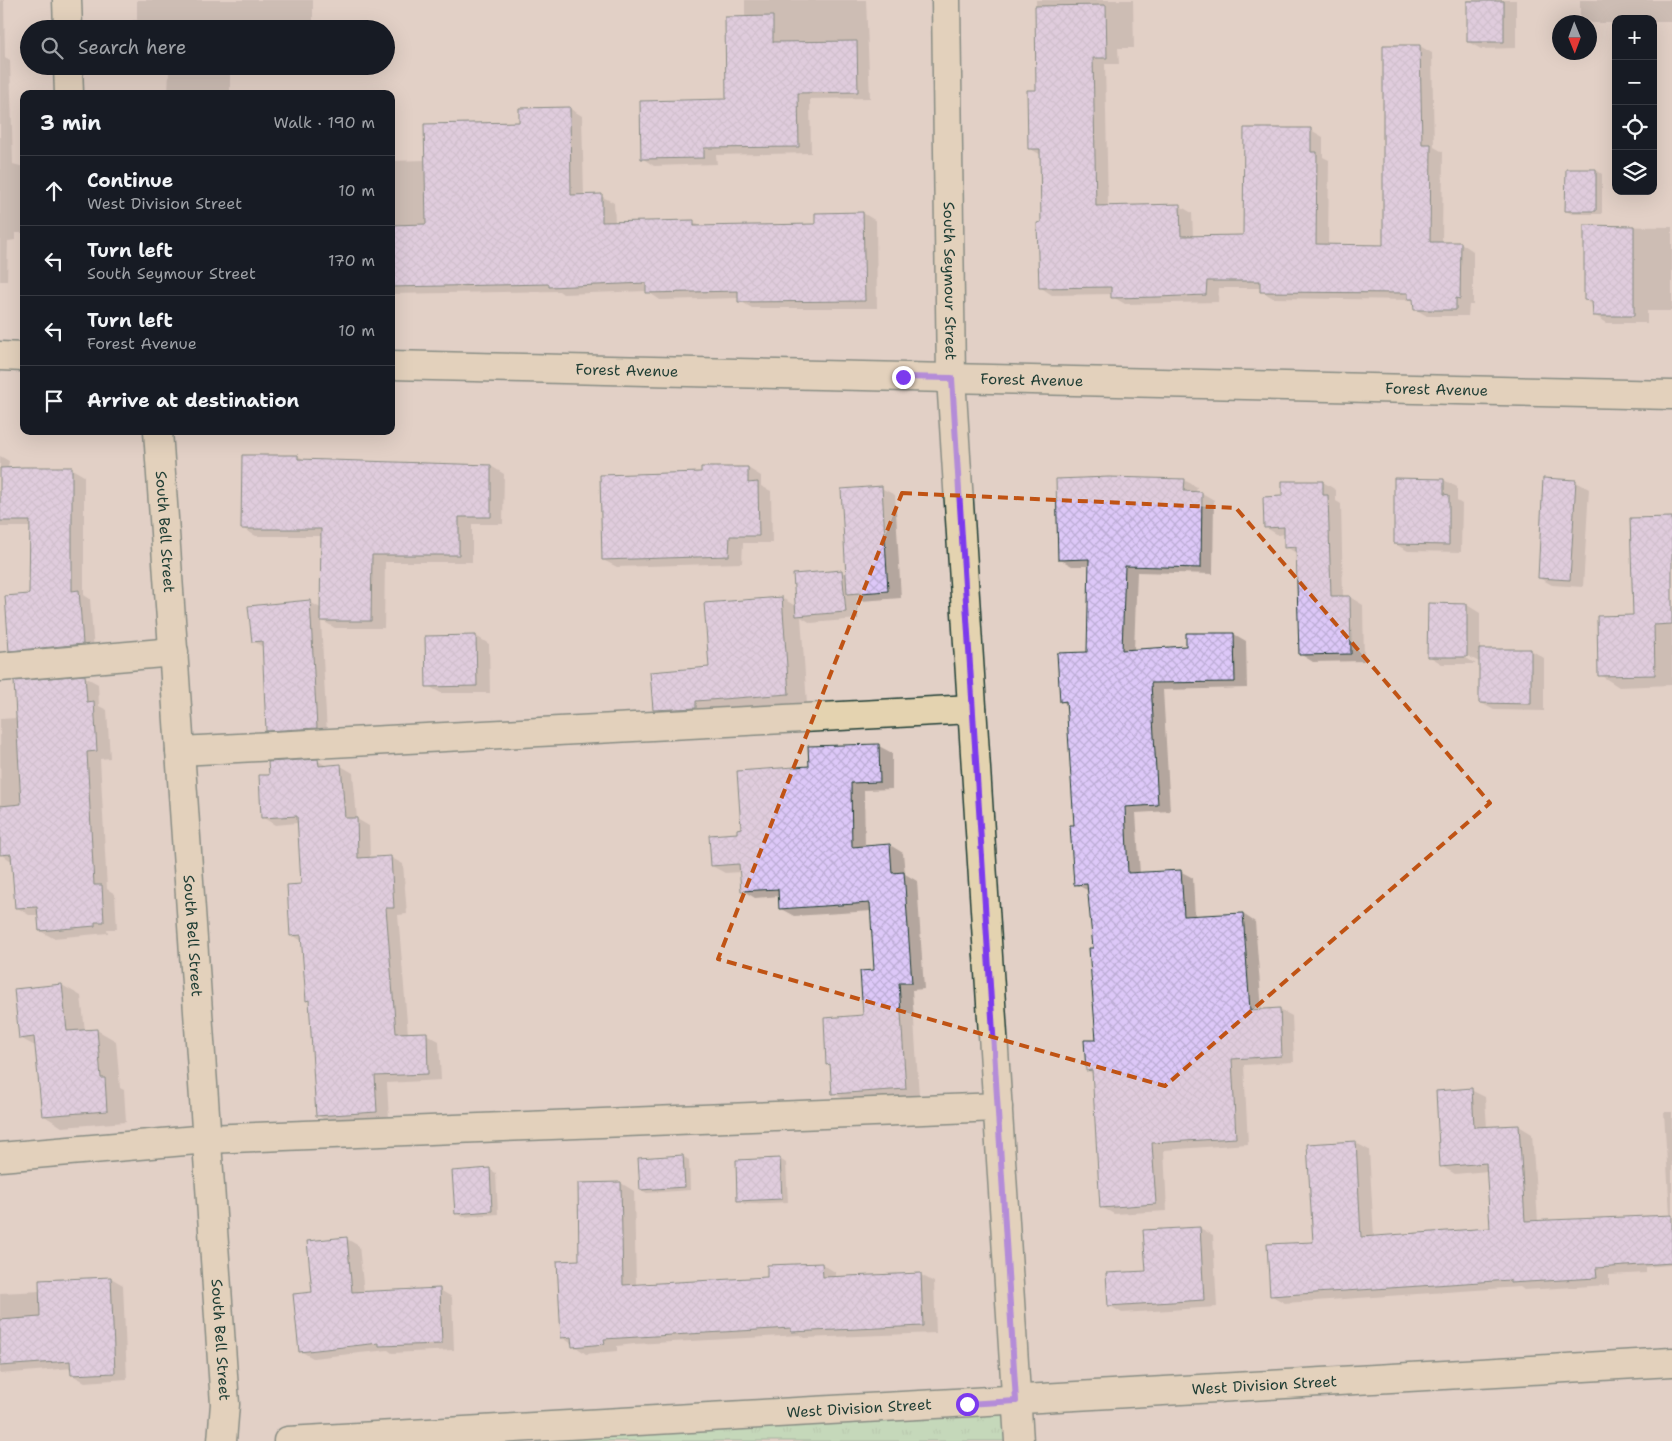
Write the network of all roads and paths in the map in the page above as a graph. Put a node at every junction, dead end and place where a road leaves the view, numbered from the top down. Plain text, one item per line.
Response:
1 (67, 0) edge
2 (946, 0) edge
3 (68, 20) edge
4 (68, 75) edge
5 (69, 90) edge
6 (0, 356) edge
7 (20, 357) edge
8 (395, 365) edge
9 (952, 378) junction
10 (1672, 395) edge
11 (158, 435) edge
12 (174, 652) junction
13 (0, 666) edge
14 (972, 710) junction
15 (180, 751) junction
16 (998, 1107) junction
17 (208, 1139) junction
18 (0, 1157) edge
19 (1672, 1362) edge
20 (1016, 1401) junction
21 (222, 1441) edge
22 (288, 1441) edge
23 (1019, 1441) edge

1 - 3 street
2 - 9 street, South Seymour Street
4 - 5 street
6 - 7 street
8 - 9 street, Forest Avenue
9 - 10 street, Forest Avenue
9 - 14 street, South Seymour Street
11 - 12 street, South Bell Street
12 - 13 street
12 - 15 street, South Bell Street
14 - 15 street
14 - 16 street, South Seymour Street
15 - 17 street, South Bell Street
16 - 17 street
16 - 20 street, South Seymour Street
17 - 18 street
17 - 21 street, South Bell Street
19 - 20 street, West Division Street
20 - 22 street, West Division Street
20 - 23 street, South Seymour Street

